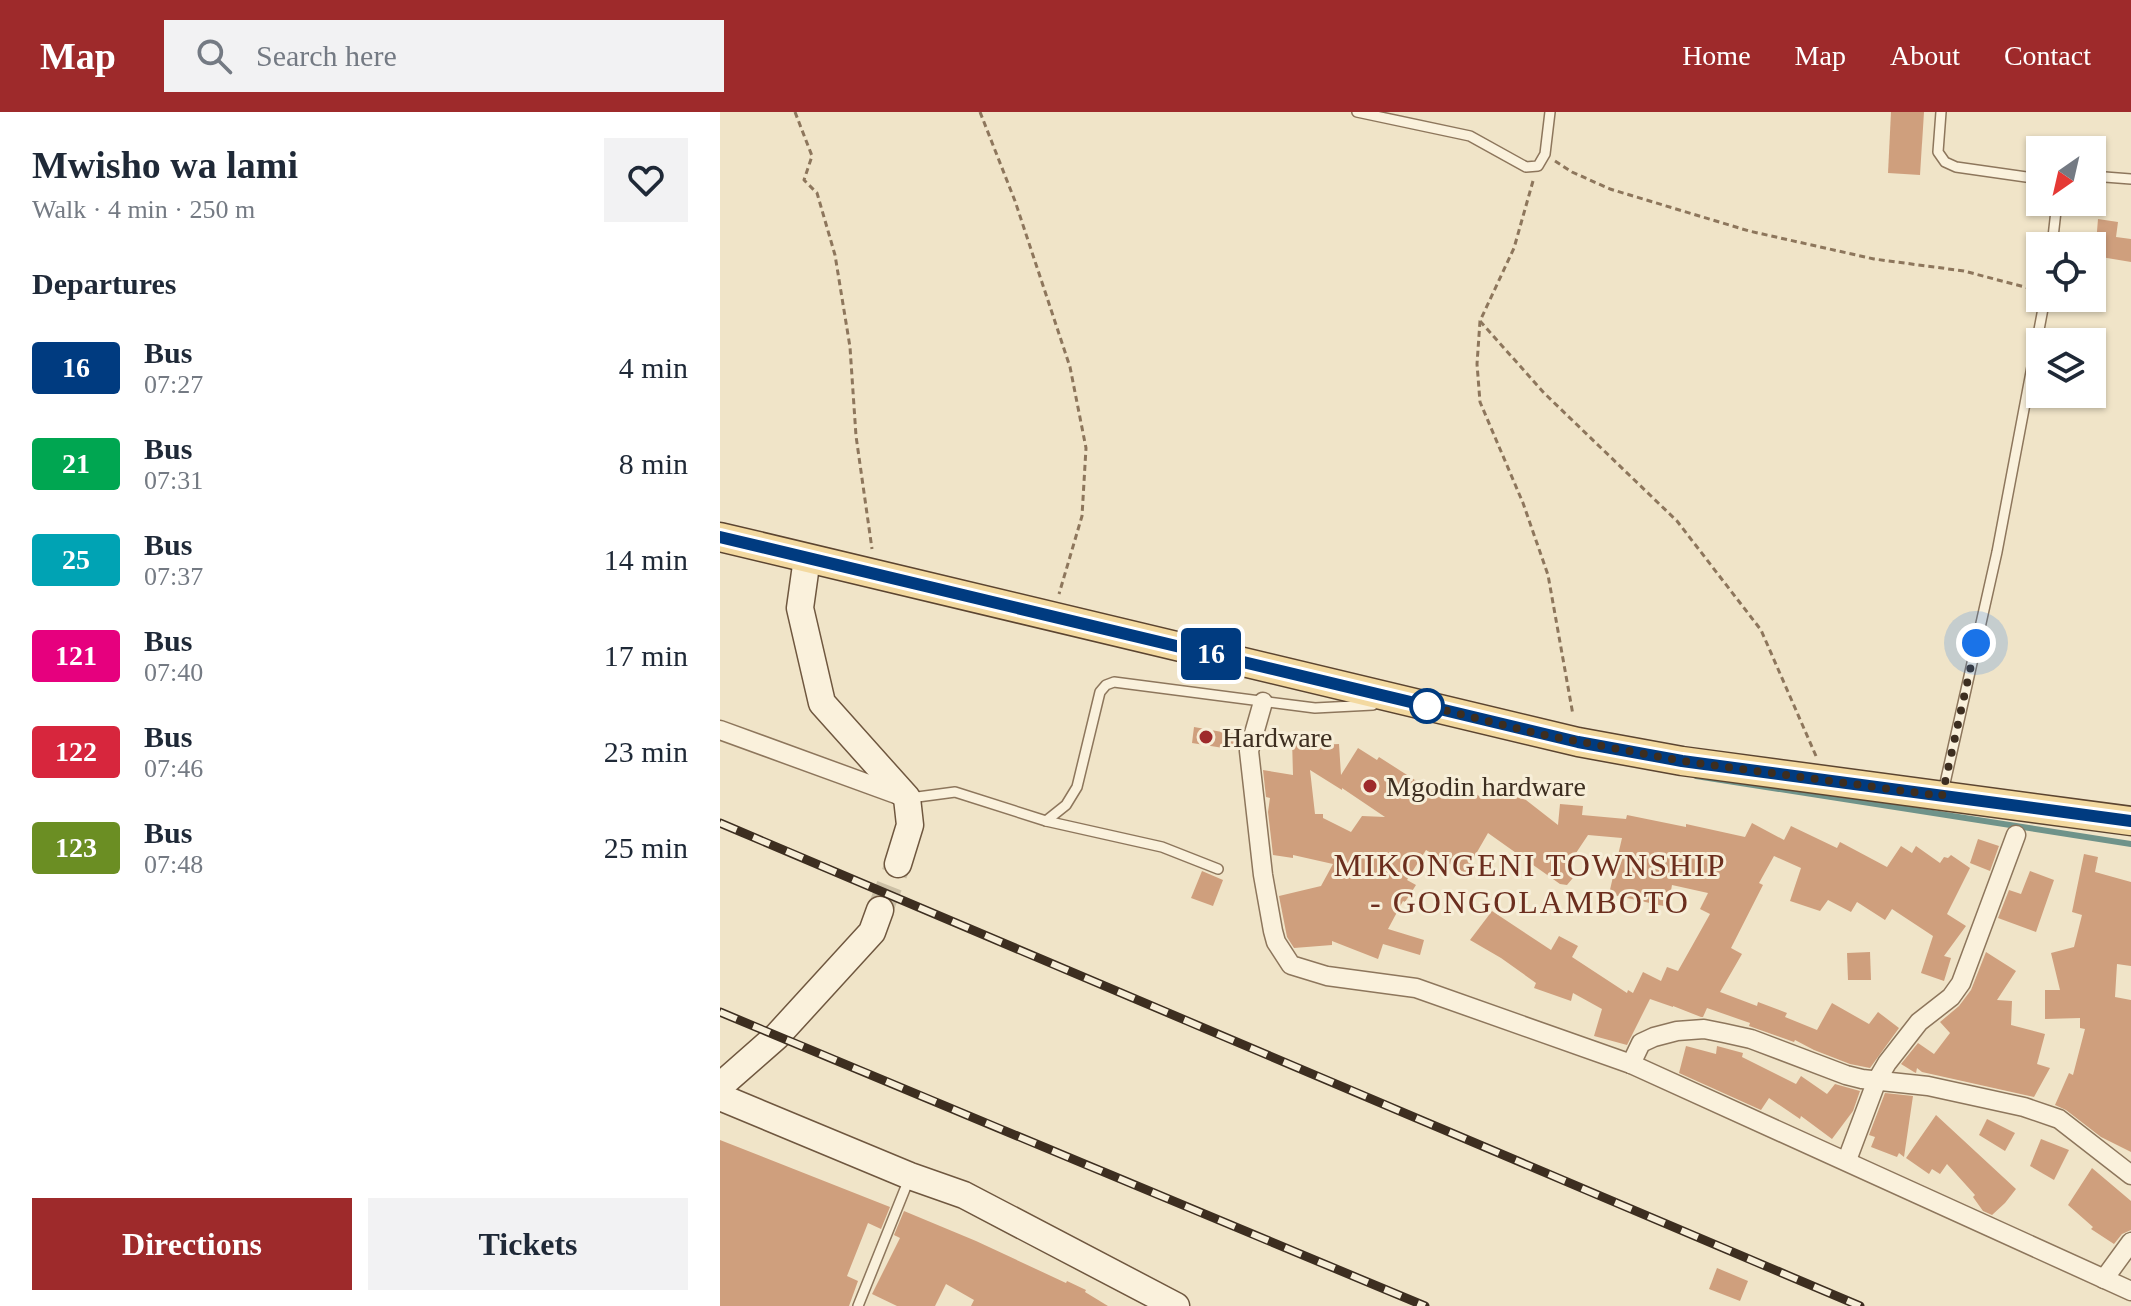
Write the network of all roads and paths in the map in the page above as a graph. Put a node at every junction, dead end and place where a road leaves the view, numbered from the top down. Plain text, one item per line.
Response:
1 (795, 112) edge
2 (980, 112) edge
3 (1357, 112) edge
4 (1550, 112) edge
5 (1941, 112) edge
6 (1545, 154) junction
7 (1538, 166) junction
8 (2026, 177) edge
9 (2106, 177) edge
10 (2131, 179) edge
11 (2026, 287) edge
12 (2042, 312) edge
13 (1480, 321) junction
14 (720, 537) edge
15 (807, 558) junction
16 (875, 574) junction
17 (1052, 617) junction
18 (1263, 702) junction
19 (1416, 703) junction
20 (720, 730) edge
21 (1578, 742) junction
22 (1827, 781) junction
23 (1942, 796) junction
24 (907, 798) junction
25 (1046, 821) junction
26 (2131, 821) edge
27 (2016, 835) dead end
28 (898, 864) tunnel mouth
29 (1218, 869) dead end
30 (880, 910) tunnel mouth
31 (1631, 1064) junction
32 (1877, 1080) junction
33 (720, 1086) edge
34 (720, 1097) edge
35 (1847, 1160) junction
36 (2131, 1175) edge
37 (910, 1176) junction
38 (2131, 1242) edge
39 (2104, 1279) junction
40 (2131, 1291) edge
41 (858, 1306) edge
42 (1176, 1306) edge

1 - 16 path
2 - 17 path
3 - 7 lane
4 - 6 lane
5 - 8 lane
6 - 7 lane
6 - 11 path
7 - 13 path
9 - 10 lane
12 - 23 lane
13 - 21 path
13 - 22 path
14 - 15 main road
15 - 16 main road
15 - 24 street
16 - 17 main road
17 - 19 main road
18 - 19 lane
18 - 25 lane
18 - 31 street
19 - 21 main road
20 - 24 street
21 - 22 main road
22 - 23 main road
23 - 26 main road
24 - 25 lane
24 - 28 street
25 - 29 lane
27 - 32 street
30 - 33 street
31 - 32 street
31 - 35 street
32 - 35 street
32 - 36 street
34 - 37 street
35 - 39 street
37 - 41 lane
37 - 42 street
38 - 39 street
39 - 40 street

